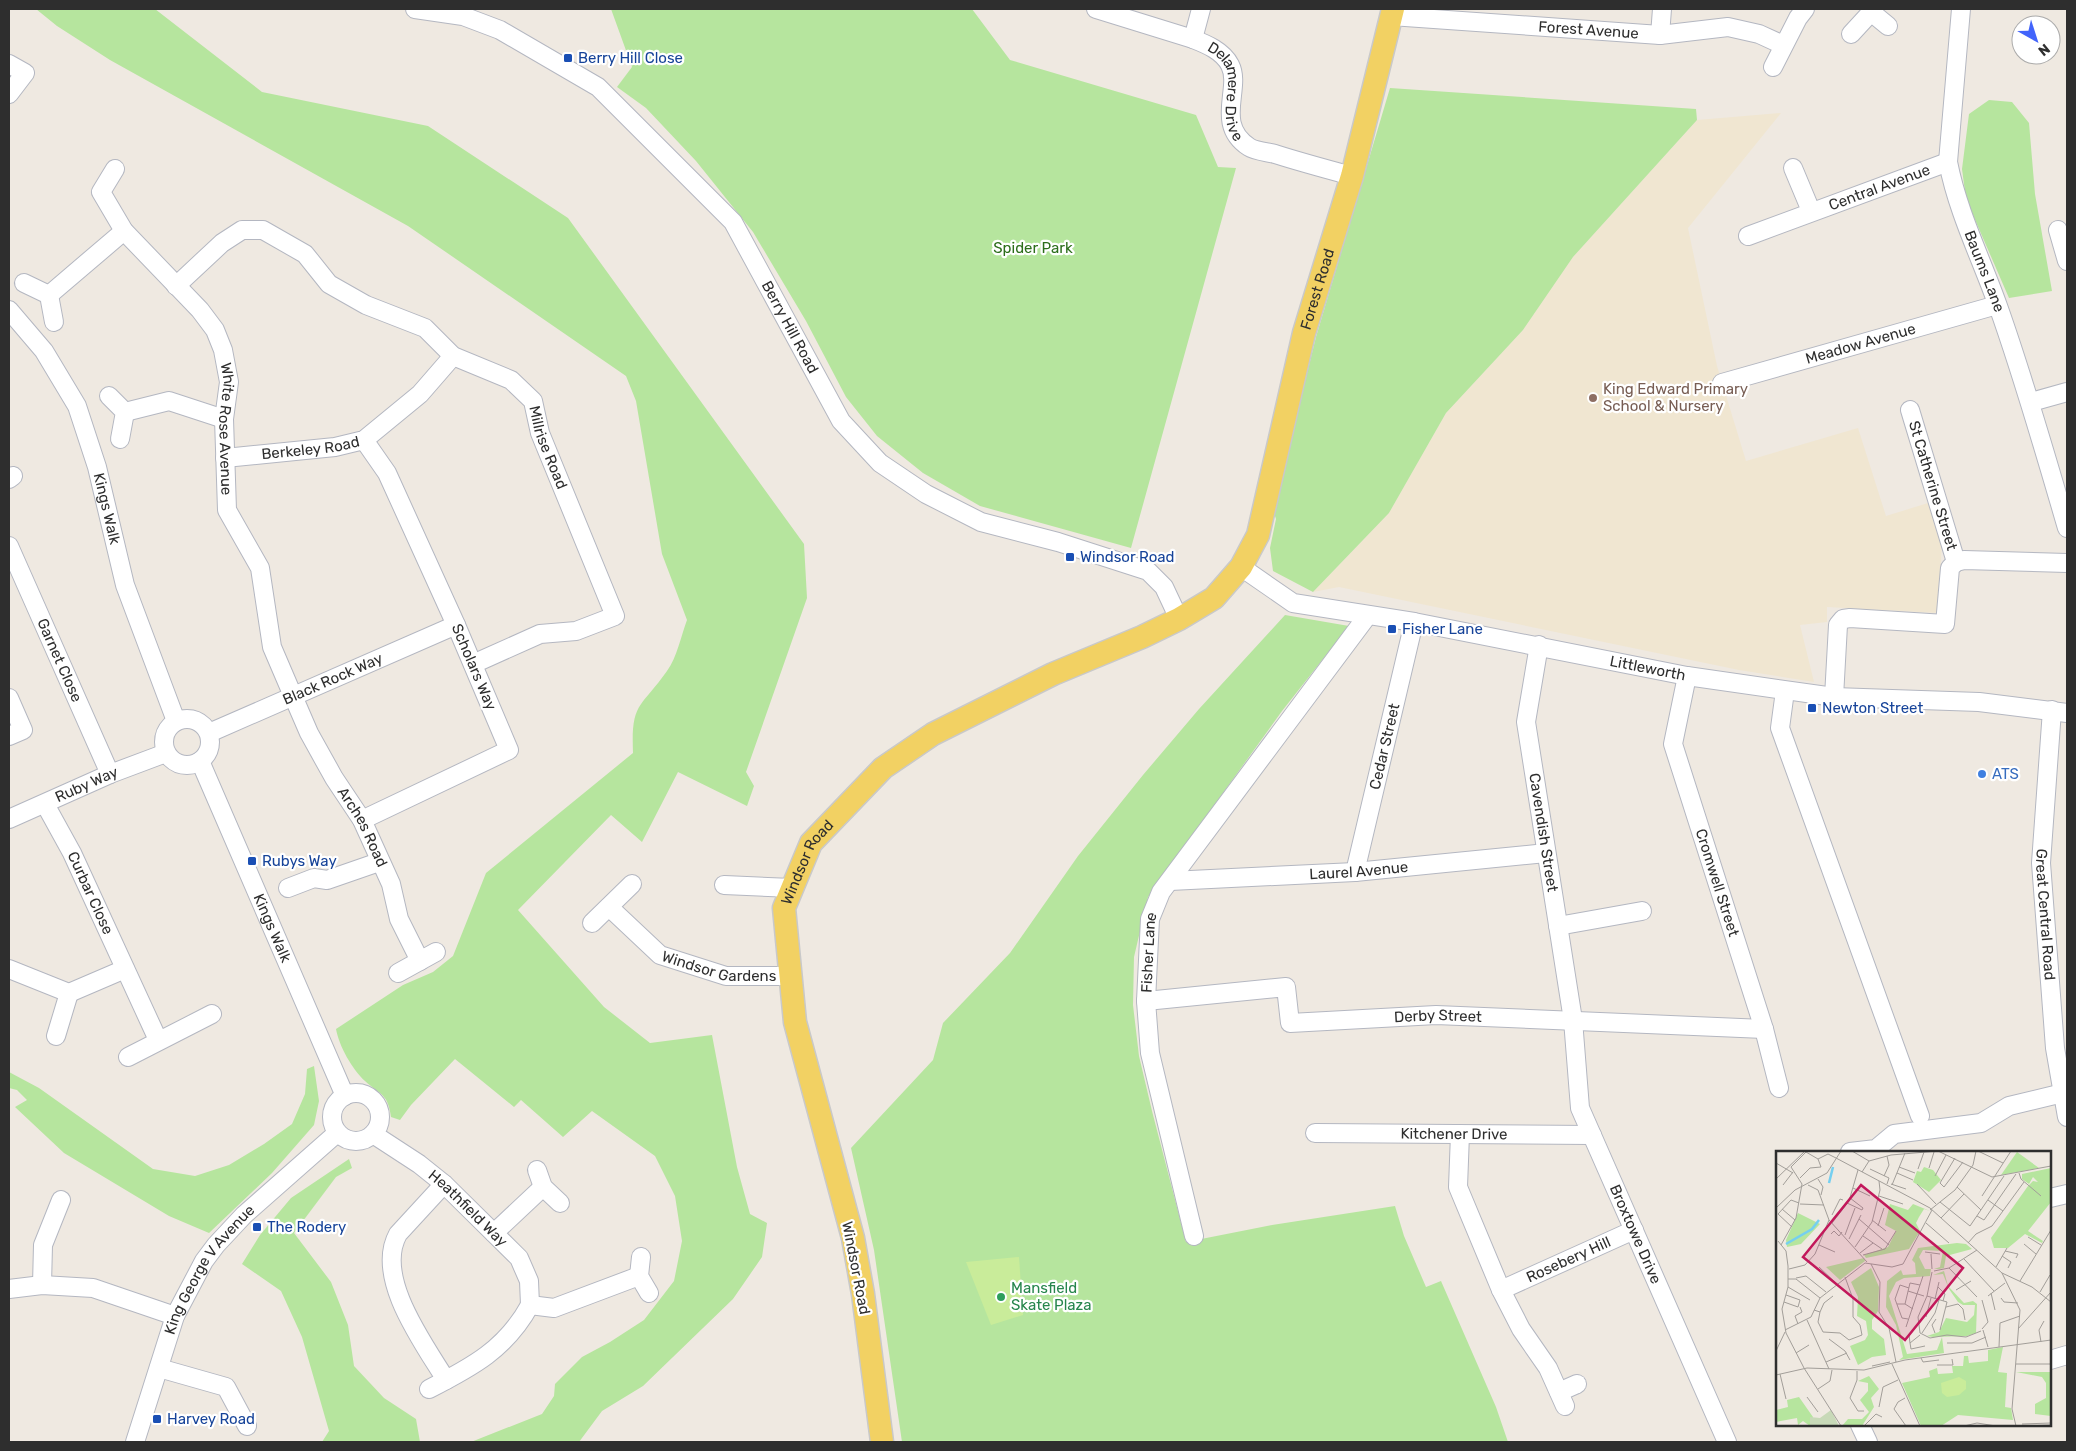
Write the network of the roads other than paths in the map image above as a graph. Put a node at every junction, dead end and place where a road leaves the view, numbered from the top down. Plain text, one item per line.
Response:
1 (416, 9) edge
2 (1096, 9) edge
3 (1201, 9) edge
4 (1662, 9) edge
5 (1805, 9) edge
6 (1961, 9) edge
7 (1872, 10) edge
8 (465, 12) edge
9 (1392, 13) edge
10 (1888, 26) dead end
11 (1851, 34) dead end
12 (1660, 35) junction
13 (1193, 39) junction
14 (1783, 45) junction
15 (9, 64) edge
16 (1773, 67) dead end
17 (9, 94) edge
18 (1948, 162) junction
19 (1793, 168) dead end
20 (115, 169) dead end
21 (1352, 176) junction
22 (1811, 211) junction
23 (2058, 230) dead end
24 (124, 231) junction
25 (1748, 236) dead end
26 (2067, 261) edge
27 (24, 283) dead end
28 (176, 286) junction
29 (49, 295) junction
30 (1997, 305) junction
31 (9, 310) edge
32 (54, 322) dead end
33 (453, 356) junction
34 (1722, 383) dead end
35 (2067, 392) edge
36 (110, 396) dead end
37 (2030, 402) junction
38 (1910, 410) dead end
39 (125, 412) junction
40 (224, 419) junction
41 (120, 439) dead end
42 (364, 440) junction
43 (225, 458) junction
44 (2067, 528) edge
45 (9, 546) edge
46 (1956, 562) junction
47 (2067, 563) edge
48 (1241, 567) junction
49 (15, 579) edge
50 (1368, 614) junction
51 (1179, 619) junction
52 (1414, 622) junction
53 (456, 625) junction
54 (1539, 646) junction
55 (473, 664) junction
56 (1687, 676) junction
57 (1785, 691) junction
58 (293, 696) junction
59 (1834, 697) junction
60 (9, 698) edge
61 (2060, 711) edge
62 (176, 721) junction
63 (209, 733) junction
64 (9, 736) edge
65 (166, 753) junction
66 (200, 761) junction
67 (110, 774) junction
68 (45, 804) junction
69 (9, 819) edge
70 (362, 820) junction
71 (1546, 853) junction
72 (380, 862) junction
73 (1355, 872) junction
74 (1170, 881) junction
75 (632, 884) dead end
76 (724, 885) dead end
77 (288, 888) dead end
78 (792, 888) junction
79 (609, 907) junction
80 (1642, 911) dead end
81 (592, 922) dead end
82 (1558, 926) junction
83 (436, 952) dead end
84 (420, 961) junction
85 (9, 969) edge
86 (398, 973) dead end
87 (135, 976) junction
88 (790, 976) junction
89 (69, 993) junction
90 (2059, 994) edge
91 (1146, 1001) junction
92 (212, 1014) dead end
93 (1573, 1020) junction
94 (1764, 1029) junction
95 (56, 1036) dead end
96 (158, 1040) junction
97 (128, 1057) dead end
98 (1779, 1088) dead end
99 (2063, 1093) junction
100 (345, 1096) junction
101 (1920, 1116) dead end
102 (2067, 1117) edge
103 (337, 1133) junction
104 (374, 1134) junction
105 (1316, 1134) dead end
106 (1460, 1134) junction
107 (1592, 1135) junction
108 (1859, 1151) edge
109 (444, 1184) junction
110 (2067, 1194) edge
111 (2051, 1198) edge
112 (61, 1200) dead end
113 (560, 1203) dead end
114 (1634, 1230) junction
115 (494, 1233) junction
116 (1194, 1236) dead end
117 (641, 1257) dead end
118 (639, 1276) junction
119 (42, 1285) junction
120 (9, 1289) edge
121 (1501, 1290) junction
122 (648, 1293) dead end
123 (530, 1305) junction
124 (175, 1316) junction
125 (2067, 1355) edge
126 (2051, 1360) edge
127 (159, 1368) junction
128 (446, 1380) junction
129 (1577, 1384) dead end
130 (429, 1389) dead end
131 (247, 1426) dead end
132 (1860, 1426) edge
133 (135, 1442) edge
134 (882, 1442) edge
135 (1727, 1442) edge
136 (1868, 1442) edge

1 - 8 street, Berry Hill Road
2 - 13 street, Delamere Drive
3 - 13 street
4 - 12 street
5 - 14 street
6 - 18 street, Baums Lane
7 - 10 street
7 - 11 street
8 - 51 street, Berry Hill Road
9 - 12 street, Forest Avenue
9 - 21 main road, Forest Road
12 - 14 street, Forest Avenue
13 - 21 street, Delamere Drive
14 - 16 street
15 - 17 street
18 - 22 street, Central Avenue
18 - 30 street, Baums Lane
19 - 22 street, Central Avenue
20 - 24 street, White Rose Avenue
21 - 48 main road, Forest Road
22 - 25 street, Central Avenue
23 - 26 street
24 - 28 street, White Rose Avenue
24 - 29 street
27 - 29 street
28 - 33 street, Millrise Road
28 - 40 street, White Rose Avenue
29 - 32 street
30 - 34 street, Meadow Avenue
30 - 37 street, Baums Lane
31 - 62 street, Kings Walk
33 - 42 street, Berkeley Road
33 - 55 street, Millrise Road
35 - 37 street
36 - 39 street
37 - 44 street, Baums Lane
38 - 46 street, St Catherine Street
39 - 40 street
39 - 41 street
40 - 43 street, White Rose Avenue
42 - 43 street, Berkeley Road
42 - 53 street, Scholars Way
43 - 58 street, White Rose Avenue
45 - 49 street, Garnet Close
46 - 47 street
46 - 59 street
48 - 50 street, Littleworth
48 - 51 main road, Windsor Road
49 - 67 street, Garnet Close
50 - 52 street, Littleworth
50 - 74 street, Fisher Lane
51 - 78 main road, Windsor Road
52 - 54 street, Littleworth
52 - 73 street, Cedar Street
53 - 55 street, Scholars Way
53 - 58 street, Black Rock Way
54 - 56 street, Littleworth
54 - 71 street, Cavendish Street
55 - 70 street, Scholars Way
56 - 57 street, Littleworth
56 - 94 street, Cromwell Street
57 - 59 street, Littleworth
57 - 101 street
58 - 63 street, Black Rock Way
58 - 70 street, Arches Road
59 - 61 street, Littleworth
60 - 64 street
61 - 90 street, Great Central Road
62 - 63 street
62 - 65 street
63 - 66 street
65 - 66 street
65 - 67 street, Ruby Way
66 - 100 street, Kings Walk
67 - 68 street, Ruby Way
68 - 69 street, Ruby Way
68 - 87 street, Curbar Close
70 - 72 street, Arches Road
71 - 73 street, Laurel Avenue
71 - 82 street, Cavendish Street
72 - 77 street
72 - 84 street, Arches Road
73 - 74 street, Laurel Avenue
74 - 91 street, Fisher Lane
75 - 79 street
76 - 78 street
78 - 88 main road, Windsor Road
79 - 81 street
79 - 88 street, Windsor Gardens
80 - 82 street
82 - 93 street, Cavendish Street
83 - 84 street
84 - 86 street
85 - 89 street
87 - 89 street
87 - 96 street, Curbar Close
88 - 134 main road, Windsor Road
89 - 95 street
90 - 99 street, Great Central Road
91 - 93 street, Derby Street
91 - 116 street, Fisher Lane
92 - 96 street
93 - 94 street, Derby Street
93 - 107 street, Broxtowe Drive
94 - 98 street, Cromwell Street
96 - 97 street
99 - 102 street, Great Central Road
99 - 108 street
100 - 103 street
100 - 104 street
103 - 104 street
103 - 124 street, King George V Avenue
104 - 109 street, Heathfield Way
105 - 106 street, Kitchener Drive
106 - 107 street, Kitchener Drive
106 - 121 street
107 - 114 street, Broxtowe Drive
109 - 115 street, Heathfield Way
109 - 128 street
110 - 111 street
112 - 119 street
113 - 115 street
114 - 121 street, Rosebery Hill
114 - 135 street, Broxtowe Drive
115 - 123 street, Heathfield Way
117 - 118 street
118 - 122 street
118 - 123 street
119 - 120 street
119 - 124 street
121 - 129 street
123 - 128 street
124 - 127 street, King George V Avenue
125 - 126 street
127 - 131 street
127 - 133 street, King George V Avenue
128 - 130 street
132 - 136 street

